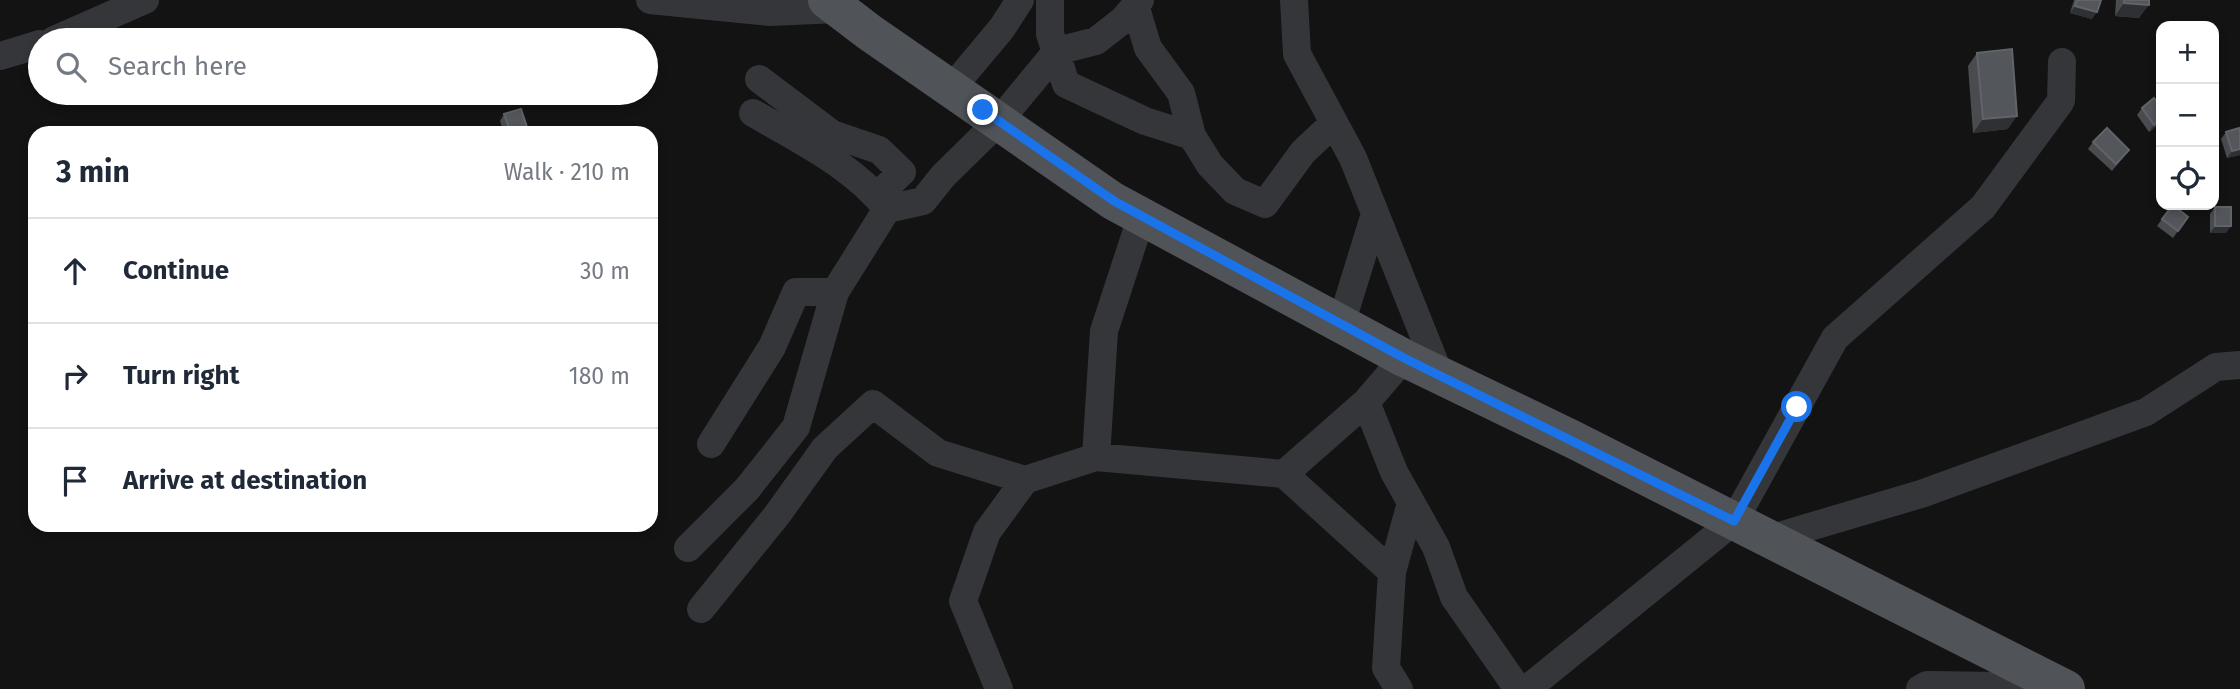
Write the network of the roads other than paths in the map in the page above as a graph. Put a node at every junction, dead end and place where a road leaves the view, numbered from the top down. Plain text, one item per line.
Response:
1 (145, 0) edge
2 (650, 0) edge
3 (1020, 0) edge
4 (1050, 0) edge
5 (1294, 0) edge
6 (1138, 3) edge
7 (833, 5) edge
8 (81, 28) edge
9 (28, 48) edge
10 (1057, 51) junction
11 (0, 56) edge
12 (2062, 62) dead end
13 (759, 79) dead end
14 (951, 89) junction
15 (753, 113) dead end
16 (999, 121) junction
17 (1334, 123) junction
18 (1192, 136) junction
19 (882, 202) junction
20 (1375, 214) junction
21 (1142, 215) junction
22 (835, 292) junction
23 (1341, 324) junction
24 (1404, 358) junction
25 (2240, 365) edge
26 (1440, 376) junction
27 (1366, 402) junction
28 (796, 427) junction
29 (710, 444) dead end
30 (825, 448) junction
31 (1096, 457) junction
32 (1283, 474) junction
33 (1025, 480) junction
34 (1411, 503) junction
35 (1734, 521) junction
36 (1769, 539) junction
37 (688, 548) dead end
38 (1392, 572) junction
39 (701, 610) dead end
40 (999, 689) edge
41 (1399, 689) edge
42 (1518, 689) edge
43 (1527, 689) edge
44 (1920, 689) edge
45 (2026, 689) edge
46 (2066, 689) edge

1 - 8 street
2 - 7 street
3 - 14 street
4 - 10 street
5 - 17 street
6 - 10 street
6 - 18 street
7 - 14 main road
9 - 11 street
10 - 16 street
10 - 18 street
12 - 35 street
13 - 19 street
14 - 16 main road
15 - 19 street
16 - 19 street
16 - 21 main road
17 - 18 street
17 - 20 street
19 - 22 street
20 - 23 street
20 - 26 street
21 - 23 main road
21 - 31 street
22 - 28 street
22 - 29 street
23 - 24 main road
24 - 26 main road
24 - 27 street
25 - 36 street
26 - 35 main road
27 - 32 street
27 - 34 street
28 - 30 street
28 - 37 street
30 - 33 street
30 - 39 street
31 - 32 street
31 - 33 street
32 - 38 street
33 - 40 street
34 - 38 street
34 - 42 street
35 - 36 main road
35 - 43 street
36 - 46 main road
38 - 41 street
44 - 45 street

